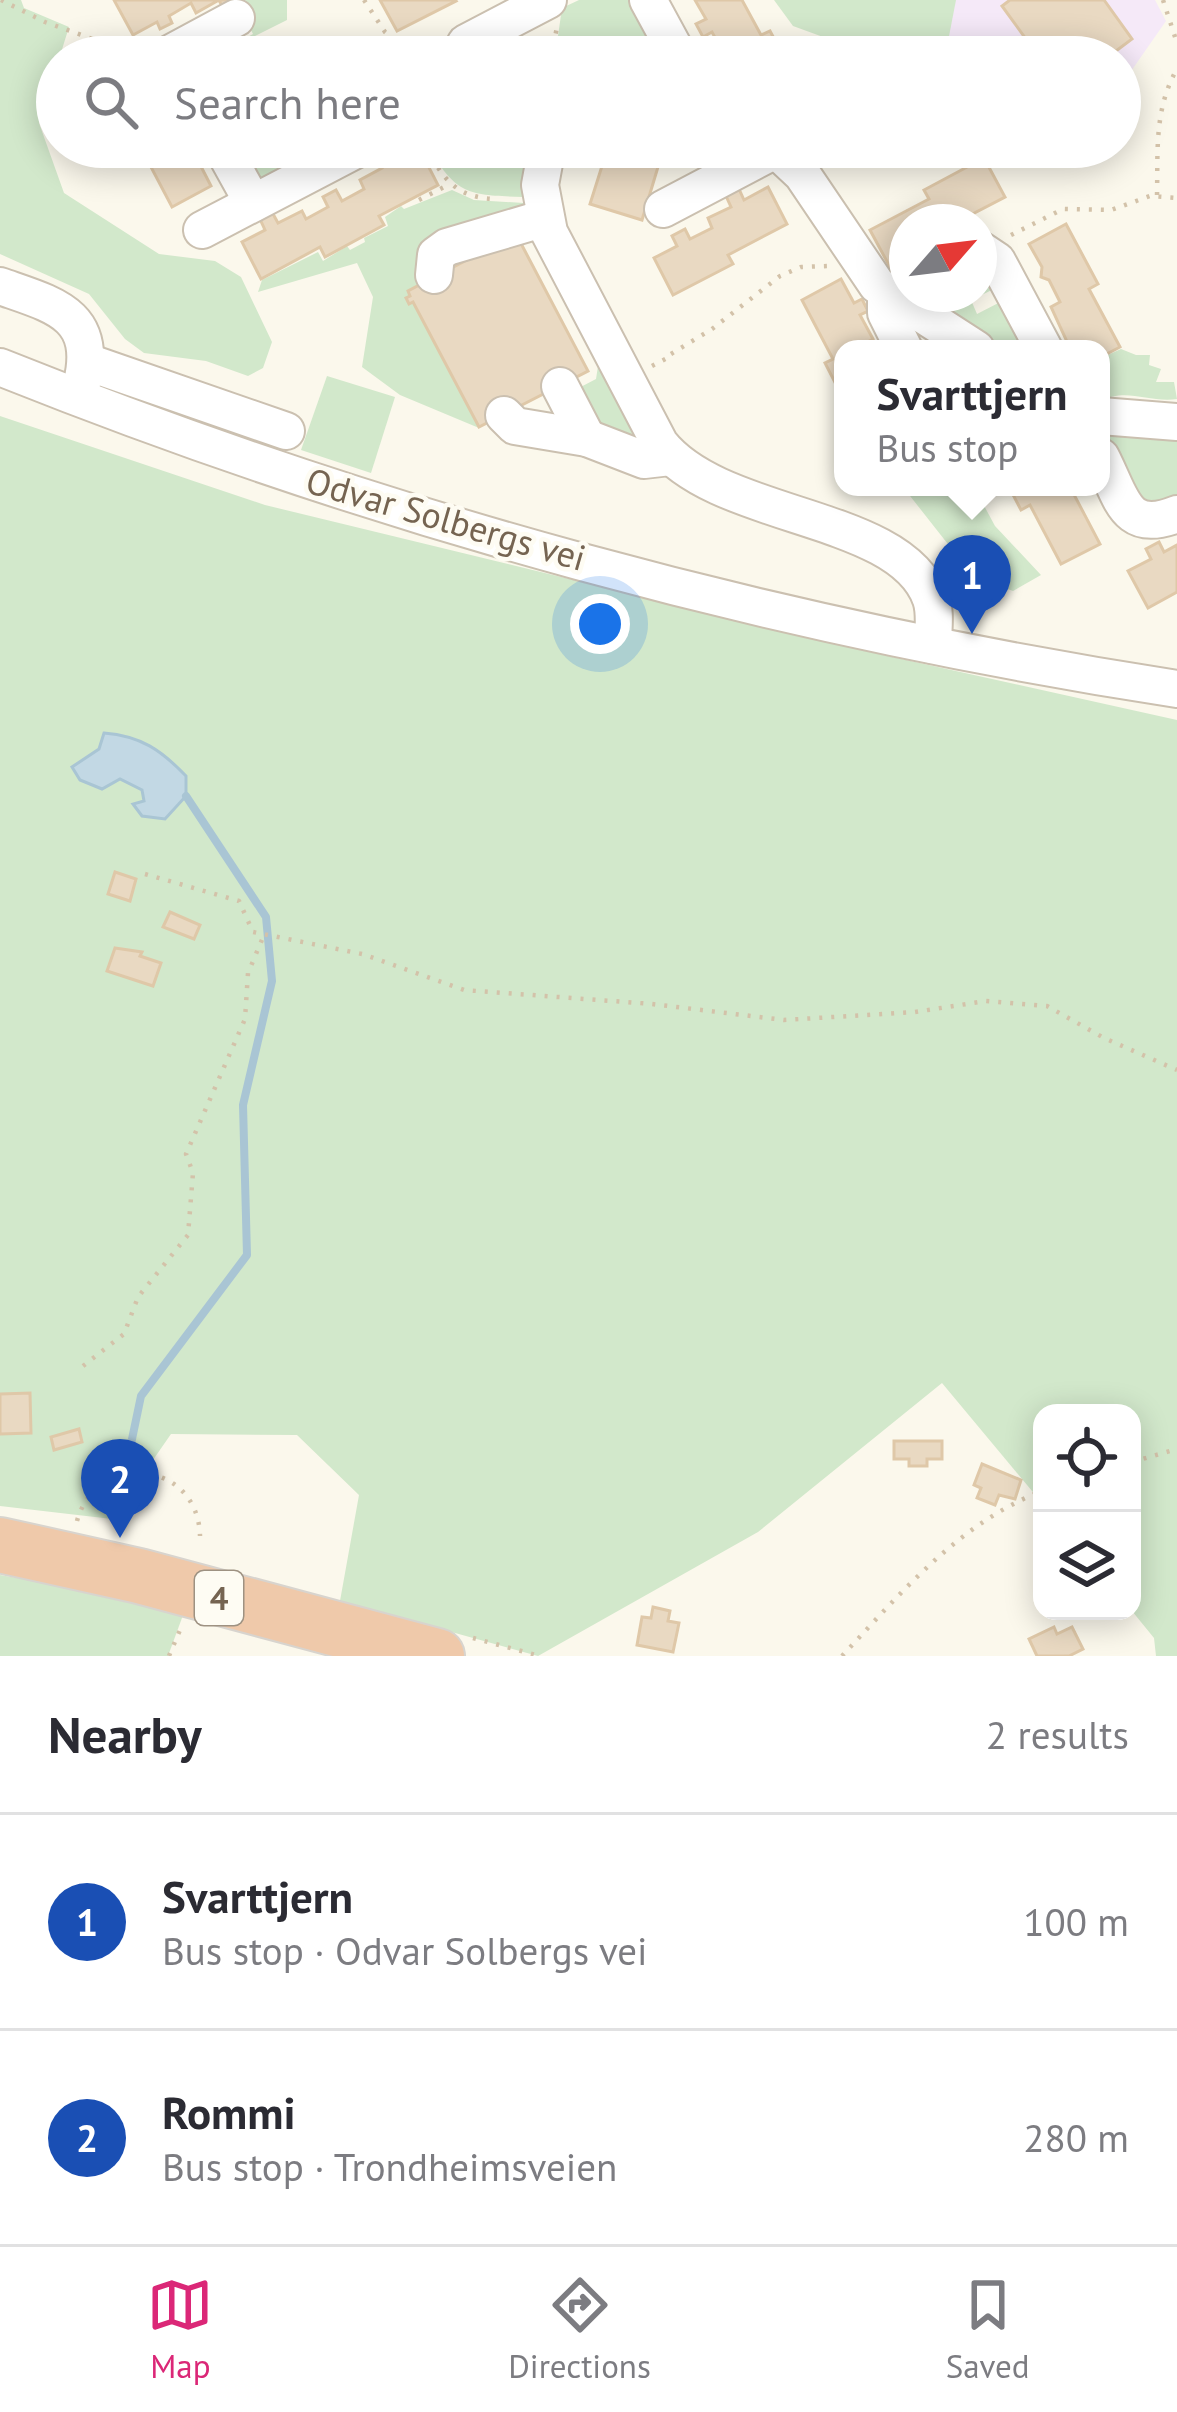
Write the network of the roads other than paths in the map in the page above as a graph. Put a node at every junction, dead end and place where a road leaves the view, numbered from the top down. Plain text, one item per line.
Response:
1 (548, 0) edge
2 (648, 0) edge
3 (236, 18) dead end
4 (203, 36) edge
5 (479, 36) edge
6 (668, 36) edge
7 (234, 168) edge
8 (320, 168) edge
9 (546, 168) edge
10 (738, 168) edge
11 (794, 168) edge
12 (253, 203) junction
13 (543, 208) junction
14 (663, 209) dead end
15 (202, 230) dead end
16 (997, 263) edge
17 (434, 274) dead end
18 (889, 283) edge
19 (0, 286) edge
20 (889, 302) edge
21 (927, 312) edge
22 (900, 340) edge
23 (964, 340) edge
24 (1039, 340) edge
25 (87, 362) junction
26 (0, 367) edge
27 (560, 386) dead end
28 (78, 398) junction
29 (504, 415) dead end
30 (1110, 417) edge
31 (1177, 422) edge
32 (286, 431) dead end
33 (587, 438) junction
34 (670, 457) junction
35 (1110, 474) edge
36 (1177, 514) edge
37 (917, 642) junction
38 (1177, 689) edge
39 (0, 1545) edge
40 (437, 1656) edge

1 - 5 street
2 - 6 street
3 - 4 street
7 - 12 street
8 - 12 street
9 - 13 street
10 - 14 street
11 - 18 street
12 - 15 street
13 - 17 street
13 - 34 street
16 - 24 street
19 - 25 street
20 - 22 street
21 - 23 street
25 - 28 street
25 - 32 street
26 - 28 street, Odvar Solbergs vei
27 - 33 street
28 - 37 street, Odvar Solbergs vei
29 - 33 street
30 - 31 street
33 - 34 street
34 - 37 street
35 - 36 street
37 - 38 street, Odvar Solbergs vei
39 - 40 highway, 4

